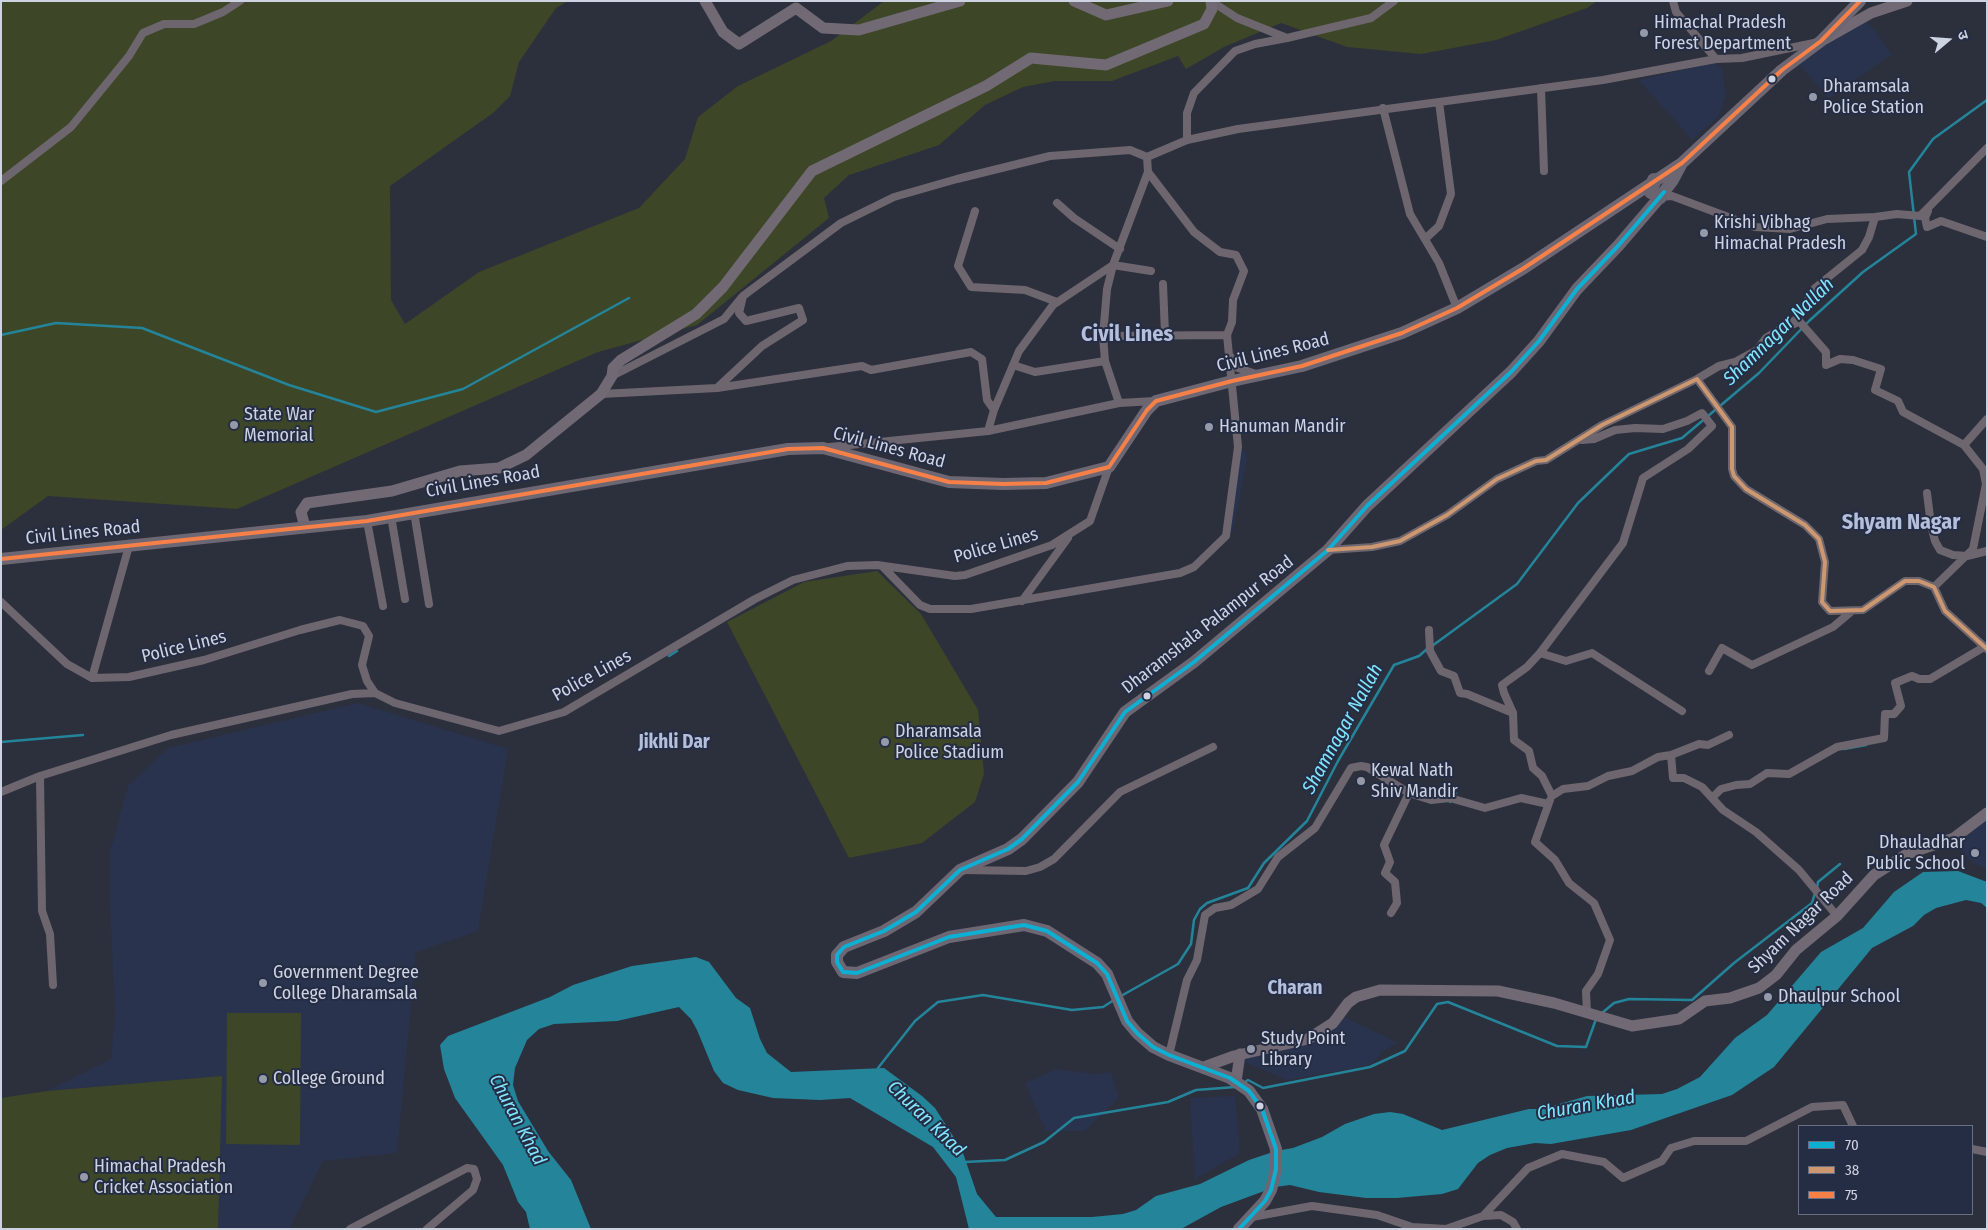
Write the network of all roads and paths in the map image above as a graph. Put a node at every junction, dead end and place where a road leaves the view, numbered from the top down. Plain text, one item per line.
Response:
1 (240, 1) edge
2 (705, 1) edge
3 (960, 1) edge
4 (1074, 1) edge
5 (1168, 1) edge
6 (1211, 1) edge
7 (1394, 1) edge
8 (1673, 1) edge
9 (1907, 1) edge
10 (1859, 2) edge
11 (1871, 13) junction
12 (1287, 38) junction
13 (1821, 41) junction
14 (1716, 59) junction
15 (1541, 88) junction
16 (1439, 102) junction
17 (1383, 108) junction
18 (1187, 140) junction
19 (1987, 148) edge
20 (1146, 157) junction
21 (1682, 163) junction
22 (1544, 171) dead end
23 (1148, 172) junction
24 (1654, 180) junction
25 (1, 181) edge
26 (1660, 197) junction
27 (1057, 203) dead end
28 (1929, 209) junction
29 (975, 211) dead end
30 (1875, 217) junction
31 (1987, 237) edge
32 (1424, 239) junction
33 (1120, 249) junction
34 (1113, 265) junction
35 (1151, 271) dead end
36 (1163, 284) dead end
37 (743, 296) junction
38 (1057, 302) junction
39 (1457, 308) junction
40 (1165, 334) junction
41 (1227, 334) junction
42 (1103, 336) junction
43 (1766, 338) junction
44 (1229, 354) junction
45 (1105, 361) junction
46 (1013, 365) junction
47 (1261, 375) junction
48 (612, 376) junction
49 (1697, 379) junction
50 (1232, 381) junction
51 (717, 388) junction
52 (601, 394) junction
53 (1156, 401) junction
54 (1120, 403) junction
55 (994, 410) junction
56 (1987, 419) edge
57 (988, 432) junction
58 (1580, 440) junction
59 (1964, 445) junction
60 (823, 448) junction
61 (1109, 467) junction
62 (1927, 493) dead end
63 (414, 512) junction
64 (391, 516) junction
65 (367, 521) junction
66 (305, 527) junction
67 (1071, 533) junction
68 (128, 546) junction
69 (1328, 550) junction
70 (1987, 551) edge
71 (1967, 556) junction
72 (1, 559) edge
73 (882, 566) junction
74 (1934, 586) junction
75 (405, 599) dead end
76 (1022, 601) junction
77 (1, 602) edge
78 (429, 604) dead end
79 (383, 606) dead end
80 (1852, 612) junction
81 (1430, 630) dead end
82 (1986, 648) edge
83 (1540, 653) junction
84 (1708, 671) dead end
85 (92, 678) junction
86 (376, 693) junction
87 (1682, 711) dead end
88 (1513, 713) junction
89 (1729, 735) dead end
90 (1213, 747) dead end
91 (1671, 755) junction
92 (40, 776) junction
93 (1, 792) edge
94 (1409, 794) junction
95 (1552, 796) junction
96 (1712, 798) junction
97 (1548, 804) junction
98 (1987, 813) edge
99 (960, 870) junction
100 (1391, 913) dead end
101 (1837, 916) junction
102 (53, 985) dead end
103 (1587, 1013) junction
104 (1240, 1054) junction
105 (1169, 1055) junction
106 (1204, 1066) junction
107 (1236, 1082) junction
108 (1853, 1125) edge
109 (1973, 1149) edge
110 (1987, 1152) edge
111 (1483, 1216) junction
112 (1252, 1217) junction
113 (350, 1229) edge
114 (427, 1229) edge
115 (1240, 1229) edge
116 (1517, 1229) edge

1 - 25 street
2 - 3 street
4 - 5 street
6 - 12 street
6 - 48 street
7 - 12 street
8 - 14 street
9 - 11 street
10 - 11 street
10 - 13 main road
11 - 13 street
12 - 18 street
13 - 14 street
13 - 21 main road
14 - 15 street
15 - 16 street
15 - 22 street
16 - 17 street
16 - 32 street
17 - 18 street
17 - 32 street
18 - 20 street
19 - 28 street
20 - 23 street
20 - 37 street
21 - 24 main road, Civil Lines Road
21 - 26 main road, Dharamshala Palampur Road
23 - 33 street
23 - 41 street
24 - 26 highway
24 - 39 main road, Civil Lines Road
26 - 30 street
26 - 69 main road, Dharamshala Palampur Road
27 - 33 street
28 - 30 street
28 - 31 street
29 - 38 street
30 - 43 street
32 - 39 street
33 - 34 street
34 - 35 street
34 - 38 street
34 - 42 street
36 - 40 street
37 - 48 street
37 - 51 street
38 - 46 street
39 - 47 main road, Civil Lines Road
40 - 41 street
40 - 42 street
41 - 44 street
42 - 45 street
43 - 49 street
43 - 59 street
44 - 47 street
44 - 50 street
45 - 46 street
45 - 54 street
46 - 55 street
47 - 50 main road, Civil Lines Road
48 - 52 street
49 - 58 street
49 - 80 street
50 - 53 main road, Civil Lines Road
50 - 76 street
51 - 52 street
51 - 55 street
52 - 66 street
53 - 54 street
53 - 61 main road
54 - 57 street
55 - 57 street
56 - 59 street
57 - 60 street
58 - 69 street
58 - 83 street
59 - 71 street
60 - 61 main road, Civil Lines Road
60 - 63 main road, Civil Lines Road
61 - 67 street, Police Lines
62 - 71 street
63 - 64 main road, Civil Lines Road
63 - 78 street
64 - 65 main road, Civil Lines Road
64 - 75 street
65 - 66 main road, Civil Lines Road
65 - 79 street
66 - 68 main road, Civil Lines Road
67 - 73 street, Police Lines
67 - 76 street
68 - 72 main road, Civil Lines Road
68 - 85 street
69 - 99 main road, Dharamshala Palampur Road
70 - 71 street
71 - 74 street
73 - 76 street
73 - 86 street, Police Lines
74 - 80 street
74 - 82 street
77 - 85 street, Police Lines
80 - 84 street
81 - 88 street
82 - 96 street
83 - 87 street
83 - 88 street
85 - 86 street, Police Lines
86 - 92 street
88 - 95 street
89 - 91 street
90 - 99 street
91 - 95 street
91 - 96 street
92 - 93 street
92 - 102 street
94 - 97 street
94 - 100 street
94 - 105 street
95 - 97 street
96 - 101 street
97 - 103 street
98 - 101 street, Shyam Nagar Road
99 - 105 main road, Dharamshala Palampur Road
101 - 103 street, Shyam Nagar Road
103 - 104 street, Shyam Nagar Road
104 - 106 street, Shyam Nagar Road
104 - 107 street
105 - 106 main road, Dharamshala Palampur Road
106 - 107 main road, Dharamshala Palampur Road
107 - 112 main road, Dharamshala Palampur Road
108 - 111 street
109 - 110 street
111 - 112 street
111 - 116 street
112 - 115 main road, Dharamshala Palampur Road
113 - 114 street

